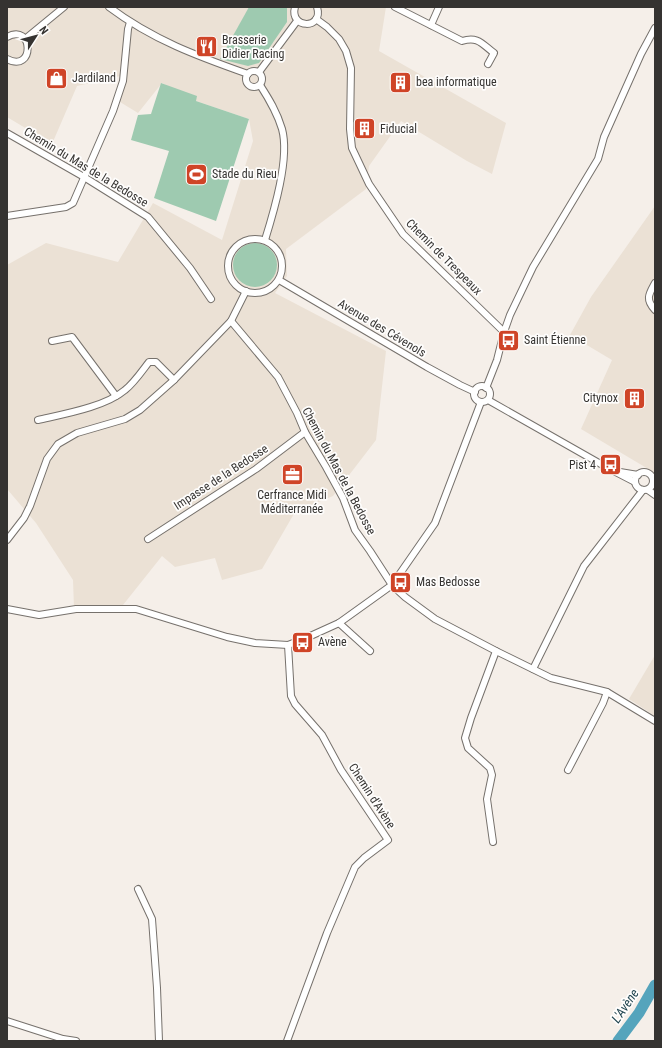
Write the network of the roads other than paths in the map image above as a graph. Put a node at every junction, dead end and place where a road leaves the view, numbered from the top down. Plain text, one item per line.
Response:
1 (64, 7) edge
2 (109, 7) edge
3 (295, 7) edge
4 (317, 7) edge
5 (395, 7) edge
6 (439, 7) edge
7 (316, 19) junction
8 (298, 20) junction
9 (130, 22) junction
10 (431, 25) junction
11 (655, 28) edge
12 (7, 37) edge
13 (25, 39) junction
14 (7, 59) edge
15 (488, 64) dead end
16 (259, 72) junction
17 (248, 74) junction
18 (260, 84) junction
19 (7, 133) edge
20 (84, 177) junction
21 (7, 216) edge
22 (265, 240) junction
23 (279, 280) junction
24 (655, 282) edge
25 (246, 291) junction
26 (211, 299) dead end
27 (655, 310) edge
28 (231, 321) junction
29 (504, 332) junction
30 (52, 341) dead end
31 (174, 380) junction
32 (486, 388) junction
33 (475, 392) junction
34 (116, 396) junction
35 (488, 400) junction
36 (481, 402) junction
37 (38, 420) dead end
38 (305, 432) junction
39 (616, 472) junction
40 (638, 475) junction
41 (654, 480) edge
42 (635, 482) junction
43 (645, 490) junction
44 (655, 494) edge
45 (148, 539) dead end
46 (7, 540) edge
47 (392, 585) junction
48 (7, 609) edge
49 (339, 623) junction
50 (288, 645) junction
51 (496, 651) junction
52 (370, 652) dead end
53 (533, 669) junction
54 (607, 692) junction
55 (655, 721) edge
56 (568, 770) dead end
57 (493, 842) dead end
58 (138, 889) dead end
59 (7, 1021) edge
60 (76, 1041) edge
61 (159, 1041) edge
62 (287, 1041) edge

1 - 13 street
2 - 9 street
3 - 8 street
4 - 7 street
5 - 10 street
6 - 10 street
7 - 8 street
7 - 29 street, Chemin de Trespeaux
8 - 16 street
9 - 17 street
9 - 20 street
10 - 15 street
11 - 29 street
12 - 13 street
13 - 14 street
16 - 17 street
16 - 18 street
17 - 18 street
18 - 22 street
19 - 20 street, Chemin du Mas de la Bedosse
20 - 21 street
20 - 26 street, Chemin du Mas de la Bedosse
22 - 23 street
22 - 25 street
23 - 25 street
23 - 33 street, Avenue des Cévenols
24 - 27 street
25 - 28 street
28 - 31 street
28 - 38 street, Chemin du Mas de la Bedosse
29 - 32 street
30 - 34 street
31 - 34 street
31 - 46 street
32 - 33 street
32 - 35 street
33 - 36 street
34 - 37 street
35 - 36 street
35 - 39 street
36 - 47 street
38 - 45 street, Impasse de la Bedosse
38 - 47 street, Chemin du Mas de la Bedosse
39 - 40 street
39 - 42 street
40 - 41 street
40 - 42 street
41 - 43 street
42 - 43 street
43 - 44 street
43 - 53 street
47 - 49 street
47 - 51 street, Chemin du Mas de la Bedosse
48 - 50 street
49 - 50 street
49 - 52 street
50 - 62 street, Chemin d'Avène
51 - 53 street, Chemin du Mas de la Bedosse
51 - 57 street
53 - 54 street, Chemin du Mas de la Bedosse
54 - 55 street, Chemin du Mas de la Bedosse
54 - 56 street
58 - 61 street
59 - 60 street

